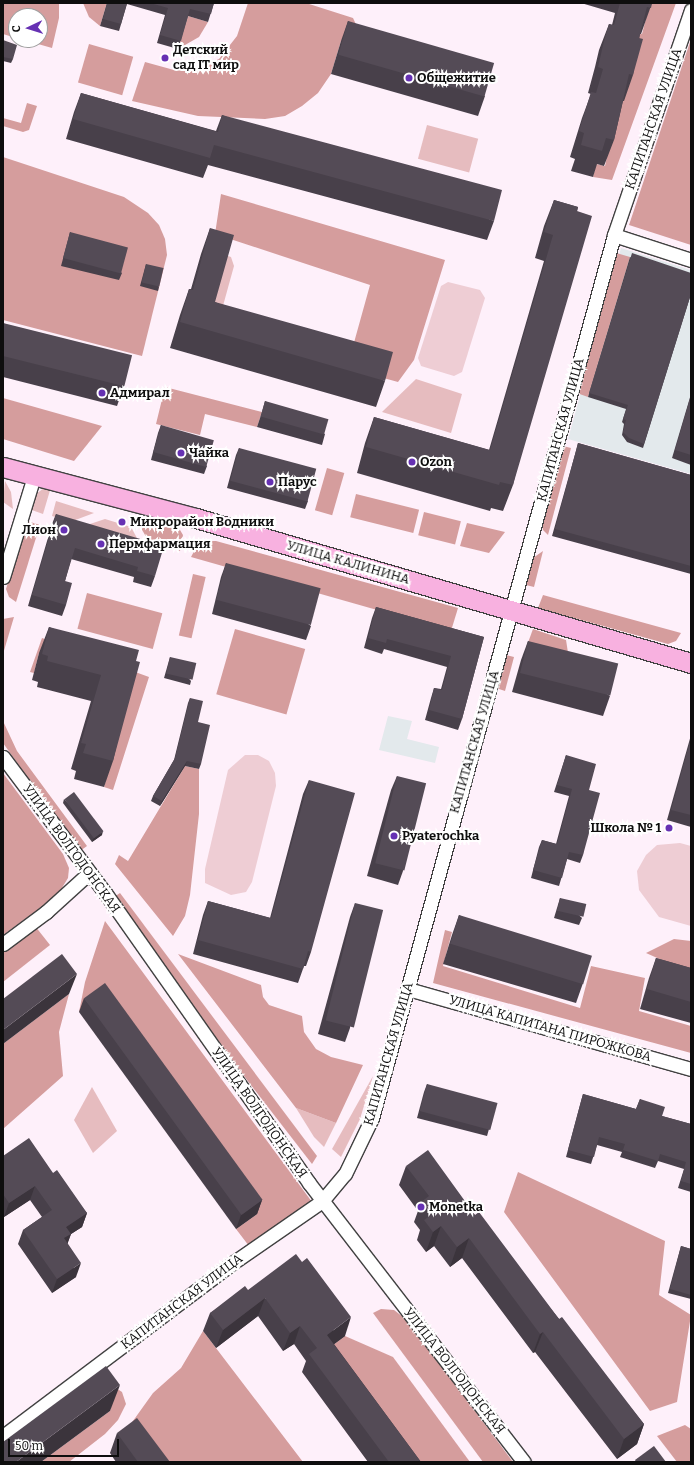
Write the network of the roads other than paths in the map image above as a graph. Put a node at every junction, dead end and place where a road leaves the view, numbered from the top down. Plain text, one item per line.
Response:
1 (691, 10) edge
2 (614, 235) junction
3 (691, 260) edge
4 (3, 467) edge
5 (34, 476) junction
6 (3, 577) edge
7 (512, 610) junction
8 (691, 663) edge
9 (3, 757) edge
10 (89, 873) junction
11 (3, 944) edge
12 (408, 988) junction
13 (691, 1069) edge
14 (322, 1201) junction
15 (3, 1436) edge
16 (524, 1462) edge

1 - 2 street, КАПИТАНСКАЯ УЛИЦА
2 - 3 street
2 - 7 street, КАПИТАНСКАЯ УЛИЦА
4 - 5 main road, УЛИЦА КАЛИНИНА
5 - 6 street
5 - 7 main road, УЛИЦА КАЛИНИНА
7 - 8 main road, УЛИЦА КАЛИНИНА
7 - 12 street, КАПИТАНСКАЯ УЛИЦА
9 - 10 street, УЛИЦА ВОЛГОДОНСКАЯ
10 - 11 street
10 - 14 street, УЛИЦА ВОЛГОДОНСКАЯ
12 - 13 street, УЛИЦА КАПИТАНА ПИРОЖКОВА
12 - 14 street, КАПИТАНСКАЯ УЛИЦА
14 - 15 street, КАПИТАНСКАЯ УЛИЦА
14 - 16 street, УЛИЦА ВОЛГОДОНСКАЯ

